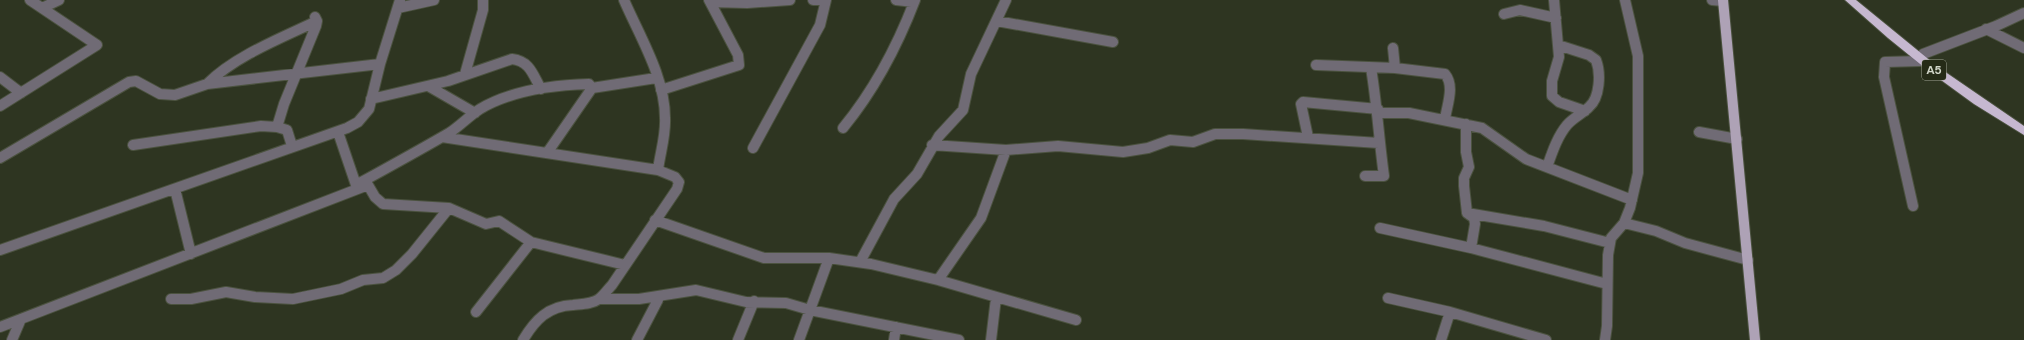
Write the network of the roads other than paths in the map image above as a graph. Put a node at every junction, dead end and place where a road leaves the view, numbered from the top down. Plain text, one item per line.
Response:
1 (30, 0) edge
2 (59, 0) edge
3 (434, 0) edge
4 (482, 0) edge
5 (624, 0) edge
6 (790, 0) edge
7 (813, 0) edge
8 (826, 0) edge
9 (896, 0) edge
10 (1006, 0) edge
11 (1554, 0) edge
12 (1625, 0) edge
13 (1712, 0) edge
14 (1723, 0) edge
15 (1850, 0) edge
16 (1860, 0) edge
17 (710, 1) edge
18 (915, 1) edge
19 (399, 4) edge
20 (42, 8) junction
21 (2024, 13) edge
22 (1504, 14) dead end
23 (1556, 18) junction
24 (997, 21) junction
25 (1986, 29) junction
26 (1113, 42) dead end
27 (1558, 45) junction
28 (1393, 48) dead end
29 (2024, 48) edge
30 (1922, 57) junction
31 (380, 64) junction
32 (1316, 65) dead end
33 (1371, 68) junction
34 (1395, 68) junction
35 (298, 73) junction
36 (465, 74) junction
37 (0, 77) edge
38 (656, 78) junction
39 (207, 84) junction
40 (430, 87) junction
41 (592, 88) junction
42 (541, 89) junction
43 (661, 90) junction
44 (21, 93) junction
45 (371, 99) junction
46 (0, 106) edge
47 (1378, 111) junction
48 (1585, 111) junction
49 (475, 113) junction
50 (1445, 120) junction
51 (1466, 124) junction
52 (2024, 124) edge
53 (277, 127) junction
54 (844, 128) dead end
55 (2024, 131) edge
56 (338, 132) junction
57 (1699, 132) dead end
58 (442, 137) junction
59 (1308, 137) junction
60 (1737, 139) junction
61 (1379, 143) junction
62 (133, 145) dead end
63 (932, 145) junction
64 (292, 146) junction
65 (753, 148) dead end
66 (1006, 150) junction
67 (548, 153) junction
68 (0, 158) edge
69 (1547, 167) junction
70 (658, 170) junction
71 (1365, 176) dead end
72 (356, 185) junction
73 (368, 185) junction
74 (175, 189) junction
75 (1632, 200) junction
76 (1913, 206) dead end
77 (450, 208) junction
78 (1467, 213) junction
79 (655, 220) junction
80 (1624, 223) junction
81 (1380, 228) dead end
82 (531, 242) junction
83 (1610, 243) junction
84 (1471, 248) junction
85 (0, 250) edge
86 (191, 254) junction
87 (829, 258) junction
88 (1748, 260) junction
89 (860, 262) junction
90 (625, 265) junction
91 (938, 280) junction
92 (1607, 284) junction
93 (660, 296) junction
94 (996, 298) junction
95 (1388, 298) dead end
96 (171, 299) dead end
97 (599, 299) junction
98 (754, 301) junction
99 (810, 310) junction
100 (476, 312) dead end
101 (1450, 312) junction
102 (21, 319) junction
103 (1076, 320) dead end
104 (0, 327) edge
105 (896, 327) junction
106 (12, 340) edge
107 (523, 340) edge
108 (637, 340) edge
109 (738, 340) edge
110 (799, 340) edge
111 (894, 340) edge
112 (959, 340) edge
113 (991, 340) edge
114 (1442, 340) edge
115 (1546, 340) edge
116 (1604, 340) edge
117 (1755, 340) edge

1 - 20 street
2 - 20 street
3 - 19 street
4 - 36 street
5 - 38 street
6 - 17 street
7 - 8 street
8 - 65 street
9 - 18 street
10 - 24 street
11 - 23 street
12 - 75 street
13 - 14 street
14 - 60 main road
15 - 30 highway, A5
16 - 30 highway, A5
17 - 43 street
18 - 54 street
19 - 31 street
20 - 44 street
21 - 25 street
22 - 23 street
23 - 27 street
24 - 26 street
24 - 63 street
25 - 29 street
25 - 30 street
27 - 48 street
27 - 48 street
28 - 34 street
30 - 52 highway, A5
30 - 55 highway, A5
30 - 76 street
31 - 35 street
31 - 45 street
32 - 33 street
33 - 34 street
33 - 47 street
34 - 50 street
35 - 39 street
35 - 39 street
35 - 53 street
36 - 40 street
36 - 42 street
37 - 44 street
38 - 41 street
38 - 43 street
39 - 68 street
40 - 45 street
40 - 49 street
41 - 42 street
41 - 67 street
42 - 49 street
43 - 70 street
44 - 46 street
45 - 56 street
47 - 50 street
47 - 59 street
47 - 61 street
48 - 69 street
49 - 58 street
50 - 51 street
51 - 69 street
51 - 78 street
53 - 62 street
53 - 64 street
56 - 64 street
56 - 72 street
57 - 60 street
58 - 67 street
58 - 72 street
59 - 61 street
59 - 66 street
60 - 88 main road
61 - 71 street
63 - 66 street
63 - 89 street
64 - 74 street
66 - 91 street
67 - 70 street
69 - 75 street
70 - 79 street
72 - 73 street
73 - 77 street
73 - 86 street
74 - 85 street
74 - 86 street
75 - 80 street
77 - 82 street
77 - 96 street
78 - 83 street
78 - 84 street
79 - 87 street
79 - 90 street
80 - 83 street
80 - 88 street
81 - 84 street
82 - 90 street
82 - 100 street
83 - 92 street
84 - 92 street
86 - 102 street
87 - 89 street
87 - 99 street
88 - 117 main road
89 - 91 street
90 - 97 street
91 - 94 street
92 - 116 street
93 - 97 street
93 - 98 street
93 - 108 street
94 - 103 street
94 - 113 street
95 - 101 street
97 - 107 street
98 - 99 street
98 - 109 street
99 - 105 street
99 - 110 street
101 - 114 street
101 - 115 street
102 - 104 street
102 - 106 street
105 - 111 street
105 - 112 street

